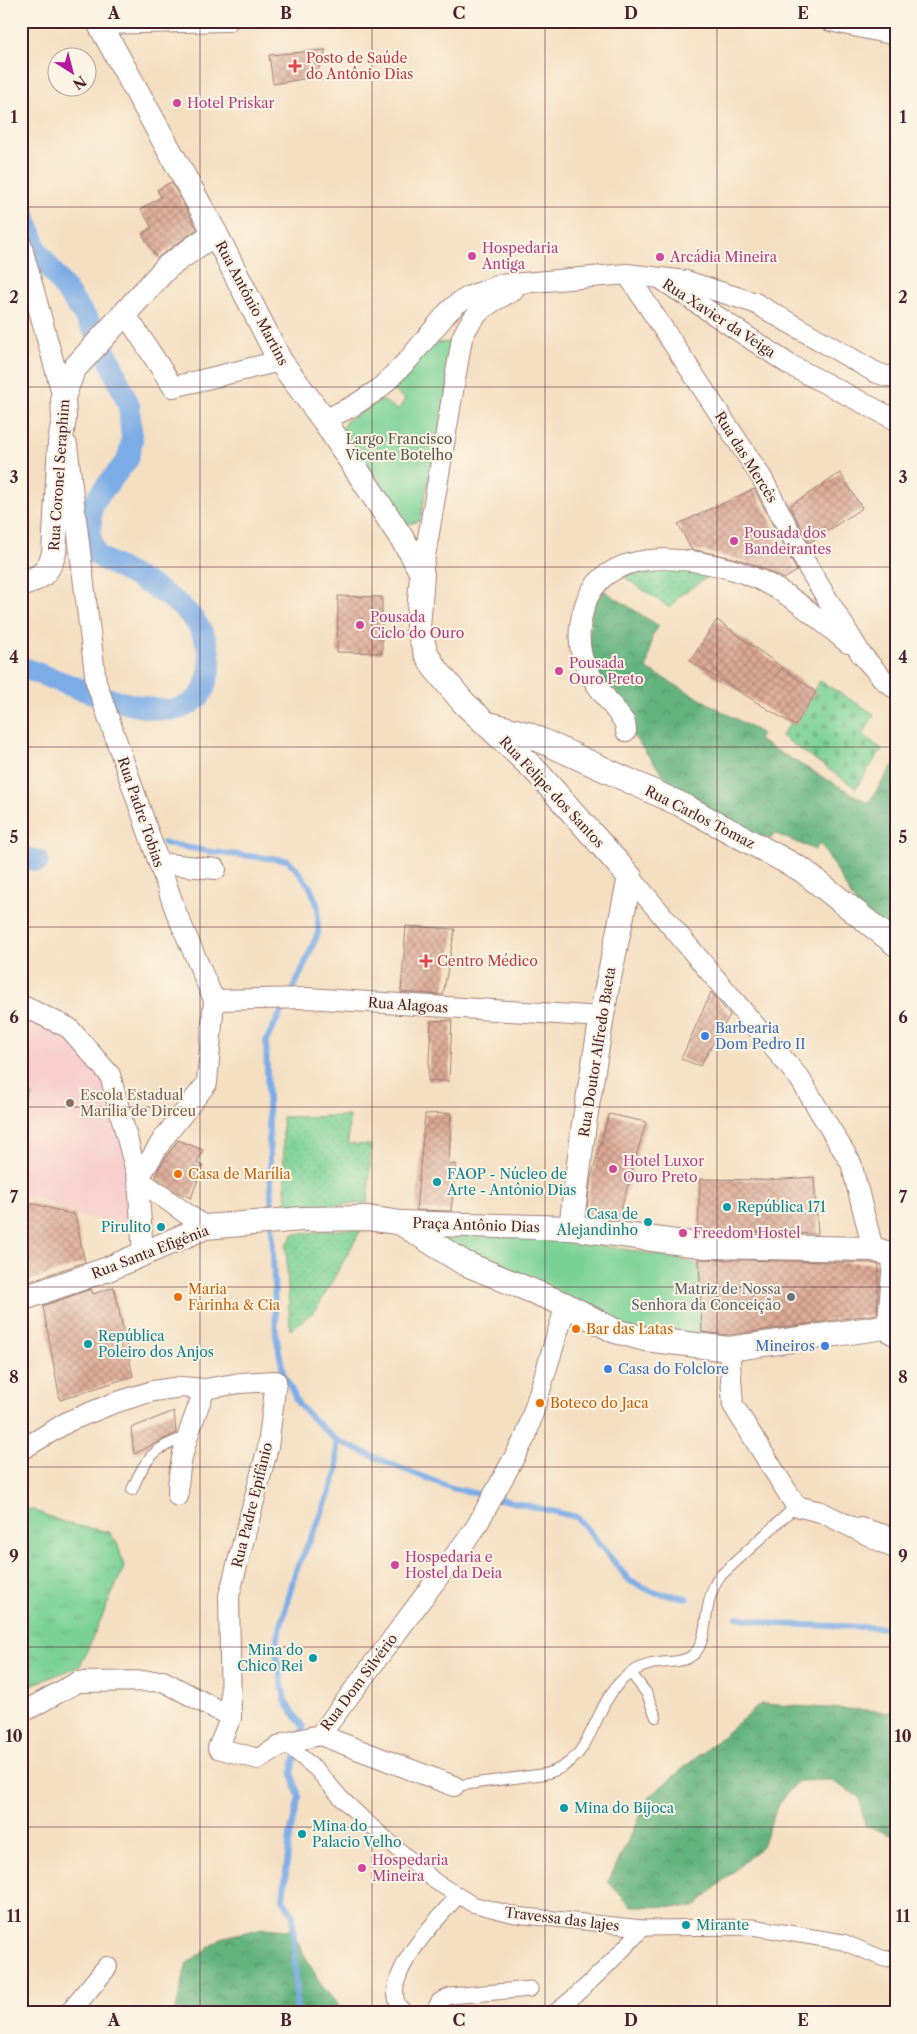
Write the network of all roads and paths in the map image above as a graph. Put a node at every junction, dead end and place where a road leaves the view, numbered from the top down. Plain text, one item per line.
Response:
1 (228, 21) edge
2 (830, 21) edge
3 (99, 22) edge
4 (896, 35) edge
5 (214, 233) junction
6 (21, 244) edge
7 (628, 274) junction
8 (657, 277) junction
9 (528, 283) junction
10 (125, 313) junction
11 (280, 361) junction
12 (896, 376) edge
13 (64, 407) junction
14 (324, 420) junction
15 (896, 420) edge
16 (422, 574) junction
17 (21, 585) edge
18 (861, 654) junction
19 (896, 689) edge
20 (486, 723) junction
21 (626, 731) dead end
22 (159, 863) junction
23 (216, 870) dead end
24 (630, 877) junction
25 (896, 944) edge
26 (214, 1000) junction
27 (21, 1005) edge
28 (602, 1017) junction
29 (138, 1179) junction
30 (401, 1223) junction
31 (205, 1227) junction
32 (571, 1228) junction
33 (143, 1254) junction
34 (887, 1254) edge
35 (21, 1299) edge
36 (566, 1305) junction
37 (890, 1331) edge
38 (729, 1349) junction
39 (205, 1389) junction
40 (188, 1437) junction
41 (21, 1450) edge
42 (132, 1490) dead end
43 (178, 1496) dead end
44 (796, 1506) junction
45 (821, 1512) junction
46 (896, 1533) edge
47 (896, 1549) edge
48 (631, 1673) junction
49 (21, 1714) edge
50 (232, 1717) junction
51 (656, 1717) dead end
52 (320, 1735) junction
53 (285, 1743) junction
54 (454, 1786) joint
55 (458, 1896) junction
56 (643, 1928) junction
57 (896, 1958) edge
58 (107, 1967) dead end
59 (530, 1989) dead end
60 (69, 2013) edge
61 (405, 2013) edge
62 (433, 2013) edge
63 (554, 2013) edge

1 - 3 street
2 - 4 street
3 - 5 street, Rua Antônio Martins
5 - 10 street, Rua Coronel Seraphim
5 - 11 street, Rua Antônio Martins
6 - 13 street, Rua Padre Tobias
7 - 8 street, Rua Xavier da Veiga
7 - 9 street, Rua Xavier da Veiga
7 - 18 street, Rua das Mercês
8 - 12 street
8 - 15 street, Rua Xavier da Veiga
9 - 14 street, Rua Xavier da Veiga
9 - 16 street, Rua Felipe dos Santos
10 - 11 street
10 - 13 street, Rua Coronel Seraphim
11 - 14 street, Rua Antônio Martins
13 - 17 street, Rua Coronel Seraphim
13 - 22 street, Rua Padre Tobias
14 - 16 street, Rua Antônio Martins
16 - 20 street, Rua Felipe dos Santos
18 - 19 street, Rua das Mercês
18 - 21 street
20 - 24 street, Rua Felipe dos Santos
20 - 25 street, Rua Carlos Tomaz
22 - 23 street
22 - 26 street, Rua Padre Tobias
24 - 28 street, Rua Doutor Alfredo Baeta
24 - 34 street, Rua Felipe dos Santos
26 - 28 street, Rua Alagoas
26 - 29 street, Rua Padre Tobias
27 - 29 street
28 - 32 street, Rua Doutor Alfredo Baeta
29 - 31 street
29 - 33 street
30 - 31 street, Rua Santa Efigênia
30 - 32 street, Praça Antônio Dias
30 - 36 street, Praça Antônio Dias
31 - 33 street, Rua Santa Efigênia
32 - 34 street, Praça Antônio Dias
33 - 35 street, Rua Santa Efigênia
34 - 37 street
36 - 38 street, Praça Antônio Dias
36 - 52 street, Rua Dom Silvério
37 - 38 street, Praça Antônio Dias
38 - 44 street
39 - 40 street
39 - 41 street, Rua Padre Epifânio
39 - 50 street, Rua Padre Epifânio
40 - 42 lane
40 - 43 street
44 - 45 street
44 - 48 lane
45 - 46 lane
45 - 47 street
48 - 51 lane
48 - 54 lane
49 - 50 street
50 - 53 street, Rua Dom Silvério
52 - 53 street, Rua Dom Silvério
52 - 54 street
53 - 55 street, Travessa das lajes
55 - 56 street, Travessa das lajes
55 - 61 street
56 - 57 street, Travessa das lajes
56 - 63 street
58 - 60 street
59 - 62 street

